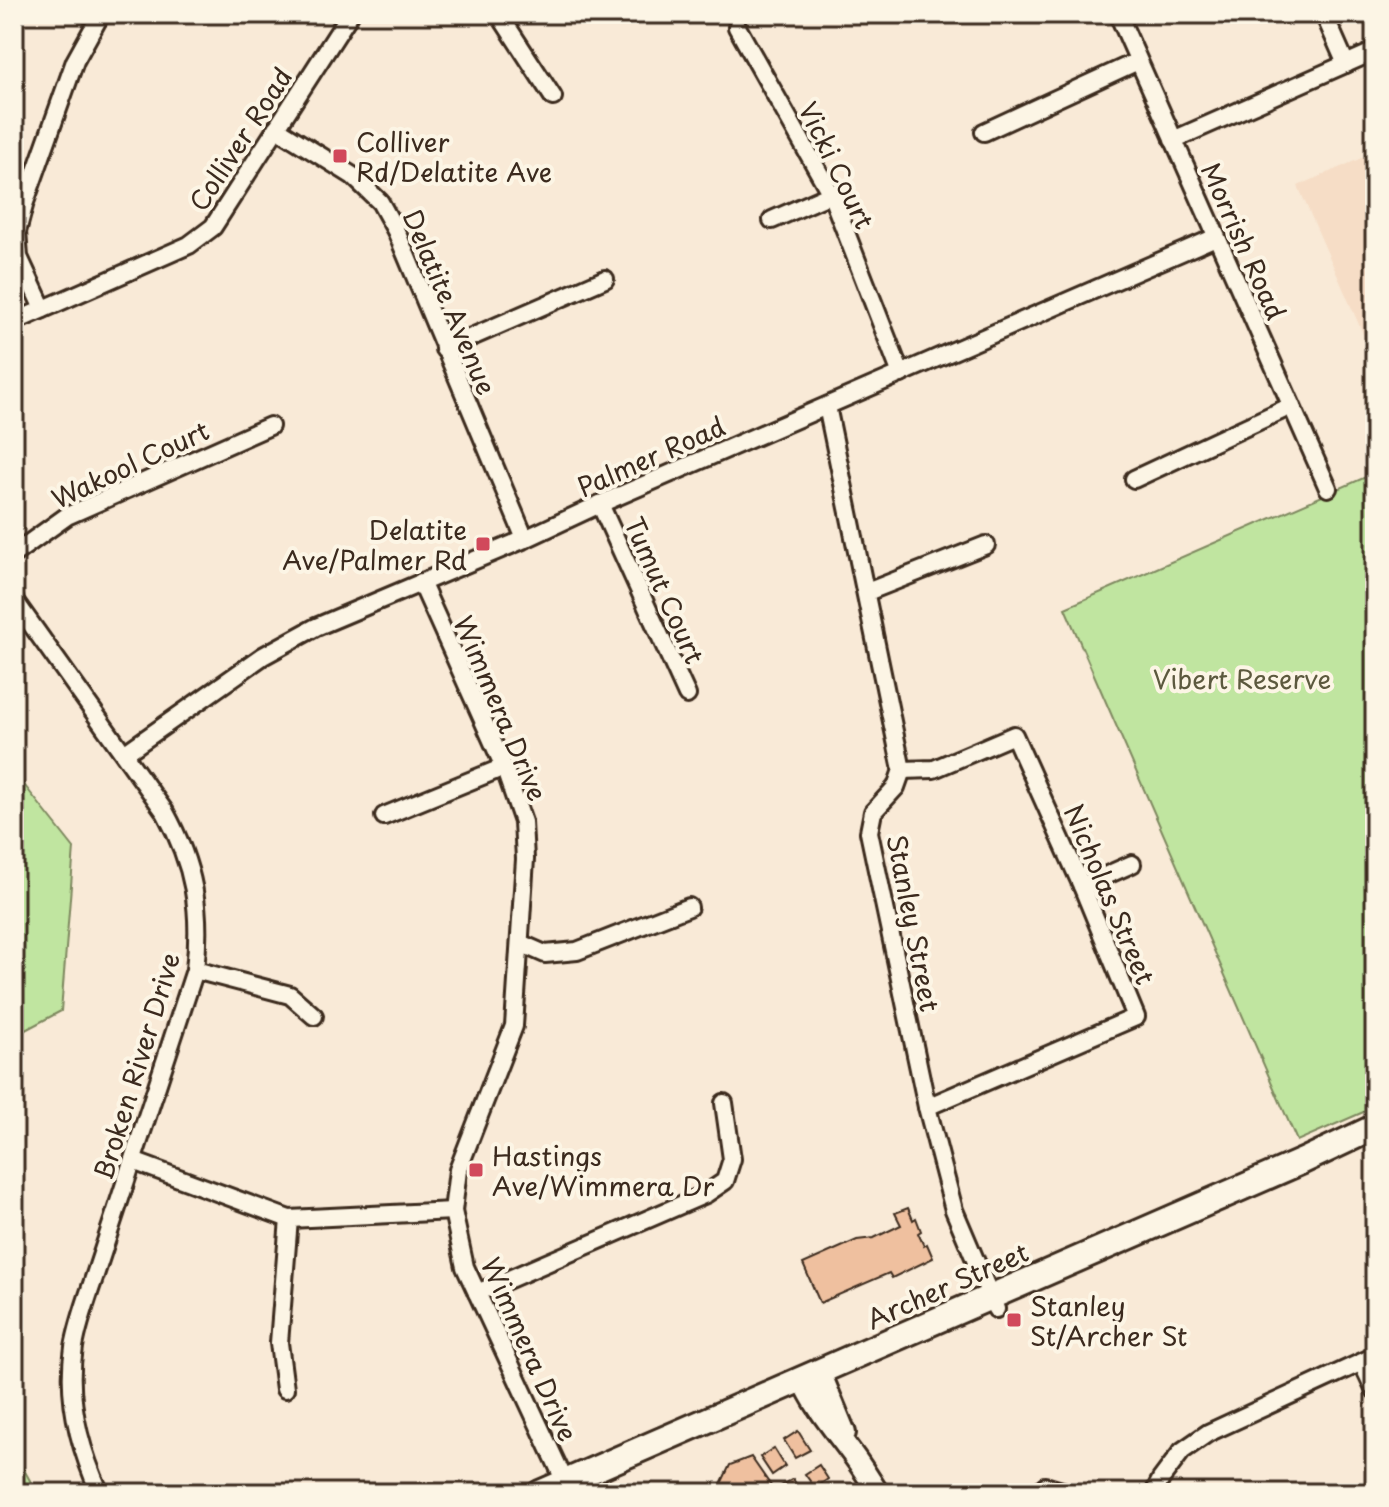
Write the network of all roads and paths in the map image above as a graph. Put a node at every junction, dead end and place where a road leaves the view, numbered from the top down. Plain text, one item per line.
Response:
1 (101, 14) edge
2 (350, 14) edge
3 (499, 14) edge
4 (1118, 14) edge
5 (1324, 14) edge
6 (737, 27) dead end
7 (1375, 51) edge
8 (1138, 61) junction
9 (1346, 64) junction
10 (553, 97) dead end
11 (276, 128) junction
12 (984, 132) dead end
13 (1173, 140) junction
14 (831, 194) junction
15 (772, 220) dead end
16 (1216, 237) junction
17 (605, 279) dead end
18 (43, 309) junction
19 (14, 322) edge
20 (444, 349) junction
21 (901, 374) junction
22 (827, 406) junction
23 (1291, 406) junction
24 (270, 426) dead end
25 (1134, 479) dead end
26 (1328, 488) dead end
27 (600, 504) junction
28 (525, 539) junction
29 (986, 545) dead end
30 (14, 554) edge
31 (421, 582) junction
32 (867, 592) junction
33 (14, 600) edge
34 (687, 695) dead end
35 (124, 754) junction
36 (504, 767) junction
37 (902, 770) junction
38 (384, 816) dead end
39 (1132, 864) dead end
40 (1082, 886) junction
41 (689, 907) dead end
42 (520, 943) junction
43 (195, 970) junction
44 (314, 1016) dead end
45 (724, 1103) dead end
46 (927, 1107) junction
47 (1375, 1127) edge
48 (1359, 1145) edge
49 (133, 1161) junction
50 (453, 1211) junction
51 (289, 1219) junction
52 (477, 1293) junction
53 (993, 1302) junction
54 (1369, 1360) edge
55 (814, 1383) junction
56 (285, 1389) dead end
57 (1375, 1391) edge
58 (1045, 1486) dead end
59 (570, 1489) edge
60 (100, 1493) edge
61 (540, 1493) edge
62 (878, 1493) edge
63 (1069, 1493) edge
64 (1154, 1493) edge

1 - 18 street
2 - 11 street, Colliver Road
3 - 10 street
4 - 8 street, Morrish Road
5 - 9 street
6 - 14 street, Vicki Court
7 - 9 street
8 - 12 street
8 - 13 street, Morrish Road
9 - 13 street
11 - 18 street, Colliver Road
11 - 20 street, Delatite Avenue
13 - 16 street, Morrish Road
14 - 15 street
14 - 21 street, Vicki Court
16 - 21 street, Palmer Road
16 - 23 street, Morrish Road
17 - 20 street
18 - 19 street, Colliver Road
20 - 28 street, Delatite Avenue
21 - 22 street, Palmer Road
22 - 27 street, Palmer Road
22 - 32 street
23 - 25 street
23 - 26 street, Morrish Road
24 - 30 street, Wakool Court
27 - 28 street, Palmer Road
27 - 34 street, Tumut Court
28 - 31 street, Palmer Road
29 - 32 street
31 - 35 street, Palmer Road
31 - 36 street, Wimmera Drive
32 - 37 street
33 - 35 street, Broken River Drive
35 - 43 street, Broken River Drive
36 - 38 street
36 - 42 street, Wimmera Drive
37 - 40 street, Nicholas Street
37 - 46 street, Stanley Street
39 - 40 street
40 - 46 street, Nicholas Street
41 - 42 street
42 - 50 street, Wimmera Drive
43 - 44 street
43 - 49 street, Broken River Drive
45 - 52 street
46 - 53 street, Stanley Street
47 - 48 main road, Archer Street
48 - 53 main road, Archer Street
49 - 51 street
49 - 60 street, Broken River Drive
50 - 51 street
50 - 52 street, Wimmera Drive
51 - 56 street
52 - 59 street, Wimmera Drive
53 - 55 main road, Archer Street
54 - 57 street
54 - 64 street
55 - 59 main road, Archer Street
55 - 62 street
58 - 63 street
59 - 61 main road, Archer Street

